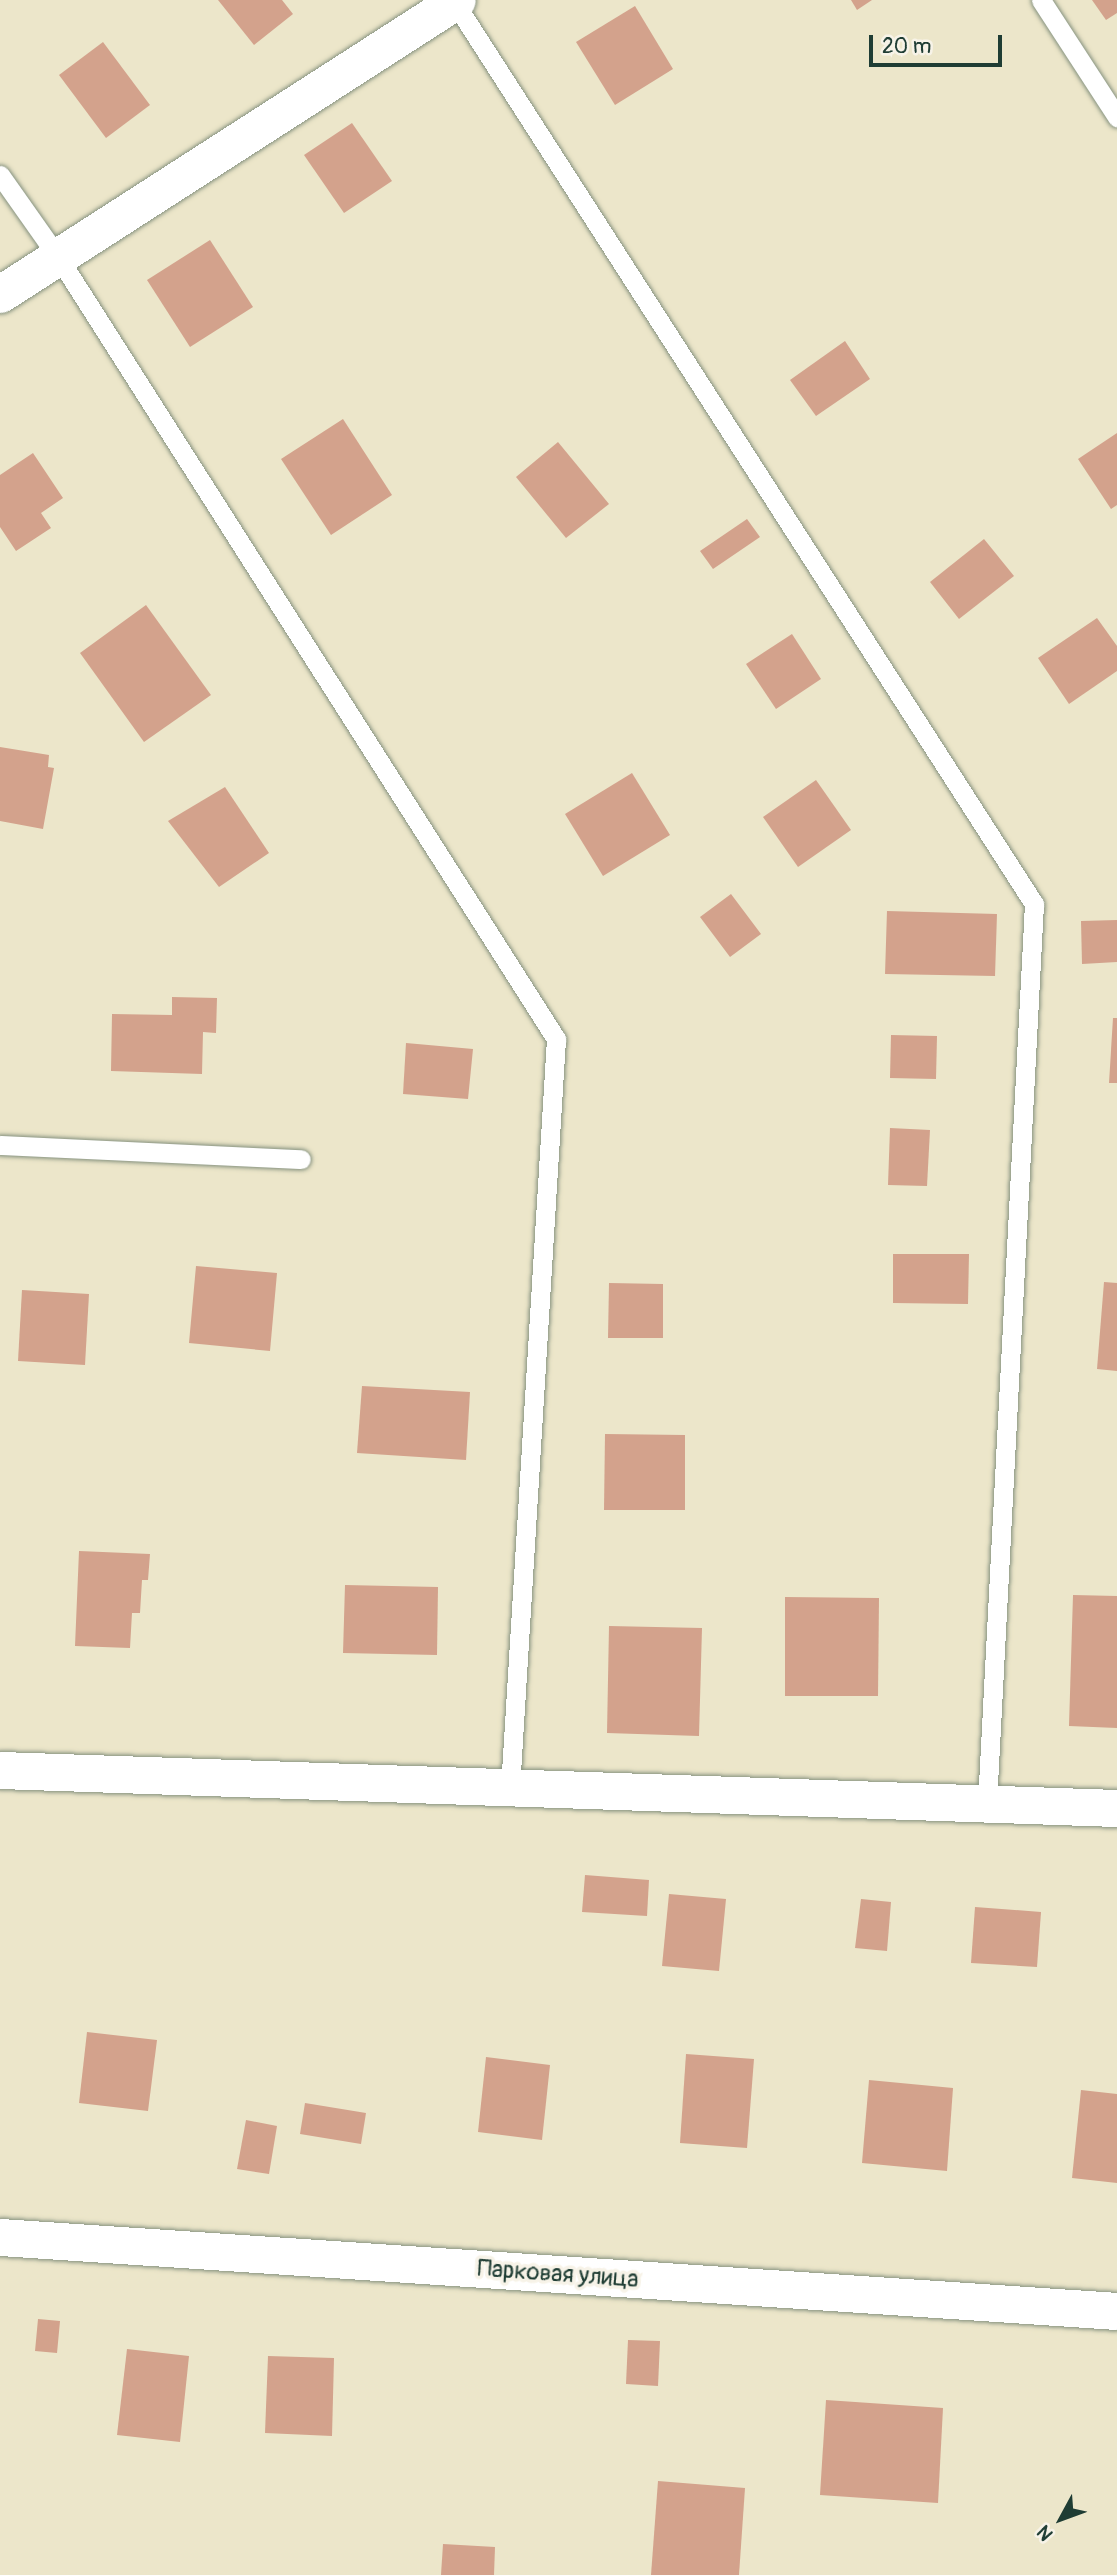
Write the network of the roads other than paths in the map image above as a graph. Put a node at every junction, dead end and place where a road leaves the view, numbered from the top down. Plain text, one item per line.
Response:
1 (1041, 0) edge
2 (455, 1) edge
3 (1117, 117) edge
4 (0, 174) edge
5 (60, 260) junction
6 (0, 294) edge
7 (0, 1145) edge
8 (301, 1159) dead end
9 (0, 1770) edge
10 (510, 1788) junction
11 (987, 1803) junction
12 (1117, 1808) edge
13 (0, 2237) edge
14 (1117, 2311) edge

1 - 3 lane
2 - 5 street
2 - 11 lane
4 - 5 lane
5 - 6 street
5 - 10 lane
7 - 8 lane
9 - 10 street
10 - 11 street
11 - 12 street
13 - 14 street, Парковая улица

